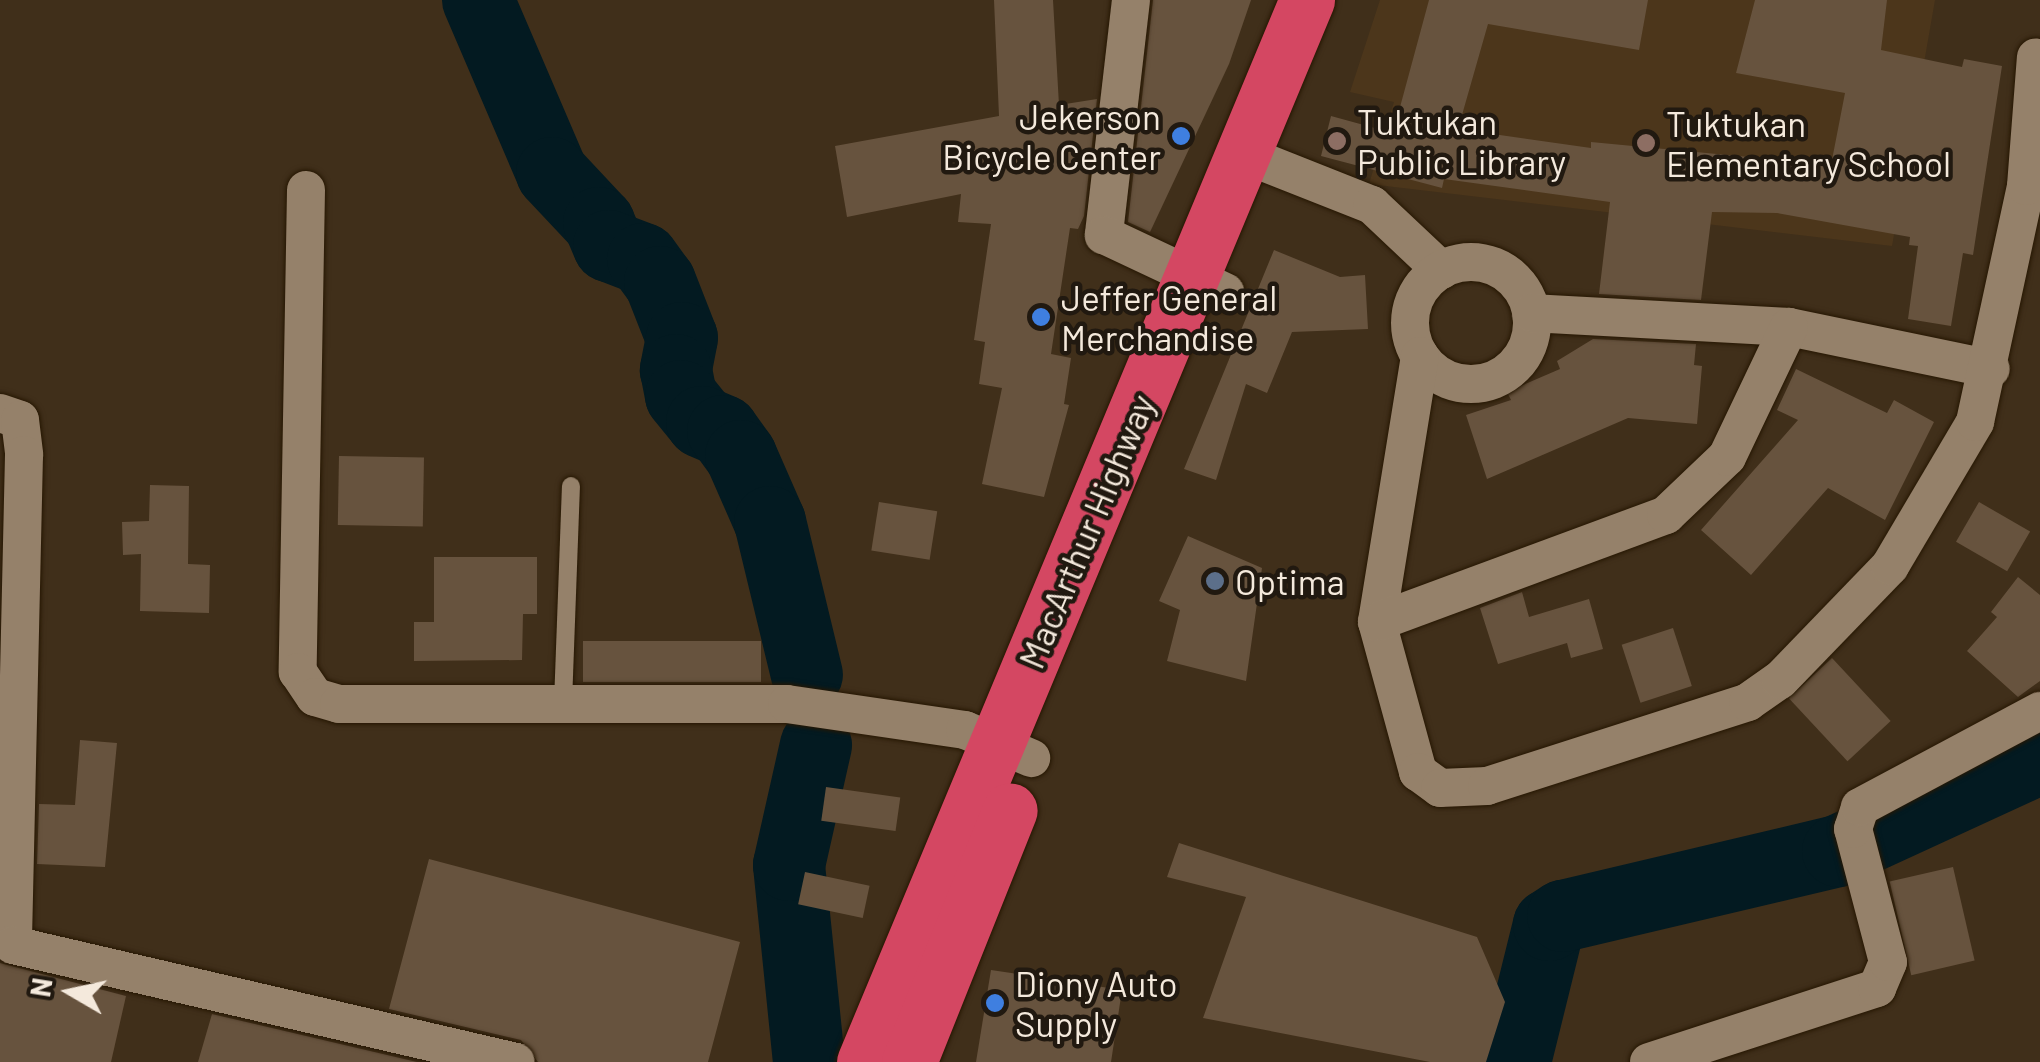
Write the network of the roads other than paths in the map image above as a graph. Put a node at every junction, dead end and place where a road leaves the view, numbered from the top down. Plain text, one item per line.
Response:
1 (1131, 0) edge
2 (1307, 0) edge
3 (1344, 0) edge
4 (2036, 57) dead end
5 (1260, 160) junction
6 (306, 190) dead end
7 (1441, 270) junction
8 (1209, 285) junction
9 (1530, 314) junction
10 (1789, 327) junction
11 (1420, 356) junction
12 (1991, 369) junction
13 (0, 413) edge
14 (571, 486) dead end
15 (1377, 622) junction
16 (564, 704) junction
17 (2040, 711) edge
18 (1014, 750) junction
19 (6, 944) edge
20 (516, 1062) edge
21 (864, 1062) edge
22 (908, 1062) edge
23 (1649, 1062) edge

1 - 8 street
2 - 5 highway, MacArthur Highway
3 - 5 highway, MacArthur Highway
4 - 12 street
5 - 7 street
5 - 8 highway, MacArthur Highway
6 - 16 street
7 - 9 street
7 - 11 street
8 - 18 highway, MacArthur Highway
9 - 10 street
9 - 11 street
10 - 12 street
10 - 15 street
11 - 15 street
12 - 15 street
13 - 19 street
14 - 16 lane
16 - 18 street
17 - 23 street
18 - 21 highway, MacArthur Highway
18 - 22 highway, MacArthur Highway
19 - 20 street

